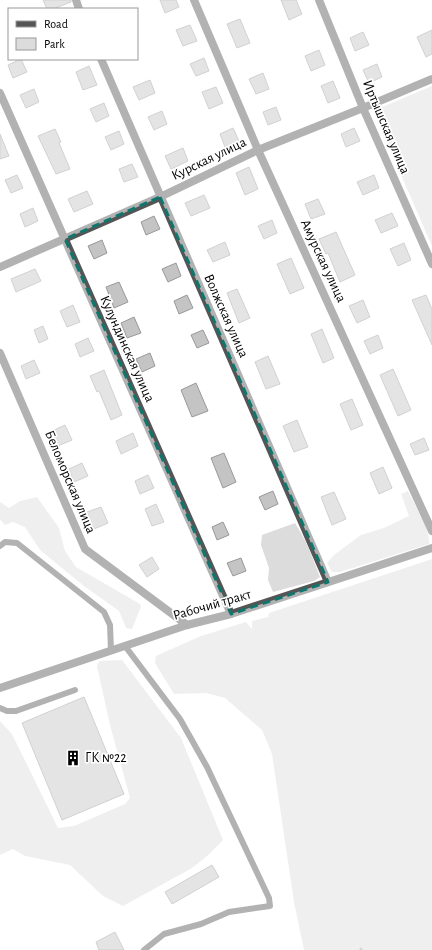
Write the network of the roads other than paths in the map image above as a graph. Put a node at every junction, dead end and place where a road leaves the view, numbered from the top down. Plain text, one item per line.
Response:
1 (194, 0) edge
2 (319, 0) edge
3 (101, 60) edge
4 (432, 79) edge
5 (0, 93) edge
6 (363, 108) junction
7 (258, 150) junction
8 (160, 197) junction
9 (65, 239) junction
10 (432, 264) edge
11 (0, 267) edge
12 (0, 353) edge
13 (432, 531) edge
14 (0, 546) edge
15 (432, 548) edge
16 (328, 582) junction
17 (231, 614) junction
18 (188, 625) junction
19 (125, 646) junction
20 (111, 651) junction
21 (0, 688) edge
22 (75, 690) dead end
23 (0, 708) edge
24 (144, 950) edge

1 - 7 street, Амурская улица
2 - 6 street, Иртышская улица
3 - 8 street, Волжская улица
4 - 6 street, Курская улица
5 - 9 street, Кулундинская улица
6 - 7 street, Курская улица
6 - 10 street, Иртышская улица
7 - 8 street, Курская улица
7 - 13 street, Амурская улица
8 - 9 street, Курская улица
8 - 16 street, Волжская улица
9 - 11 street, Курская улица
9 - 17 street, Кулундинская улица
12 - 18 street, Беломорская улица
14 - 20 lane
15 - 16 street, Рабочий тракт
16 - 17 street, Рабочий тракт
17 - 18 street, Рабочий тракт
18 - 19 street, Рабочий тракт
19 - 20 street, Рабочий тракт
19 - 24 lane
20 - 21 street, Рабочий тракт
22 - 23 lane

